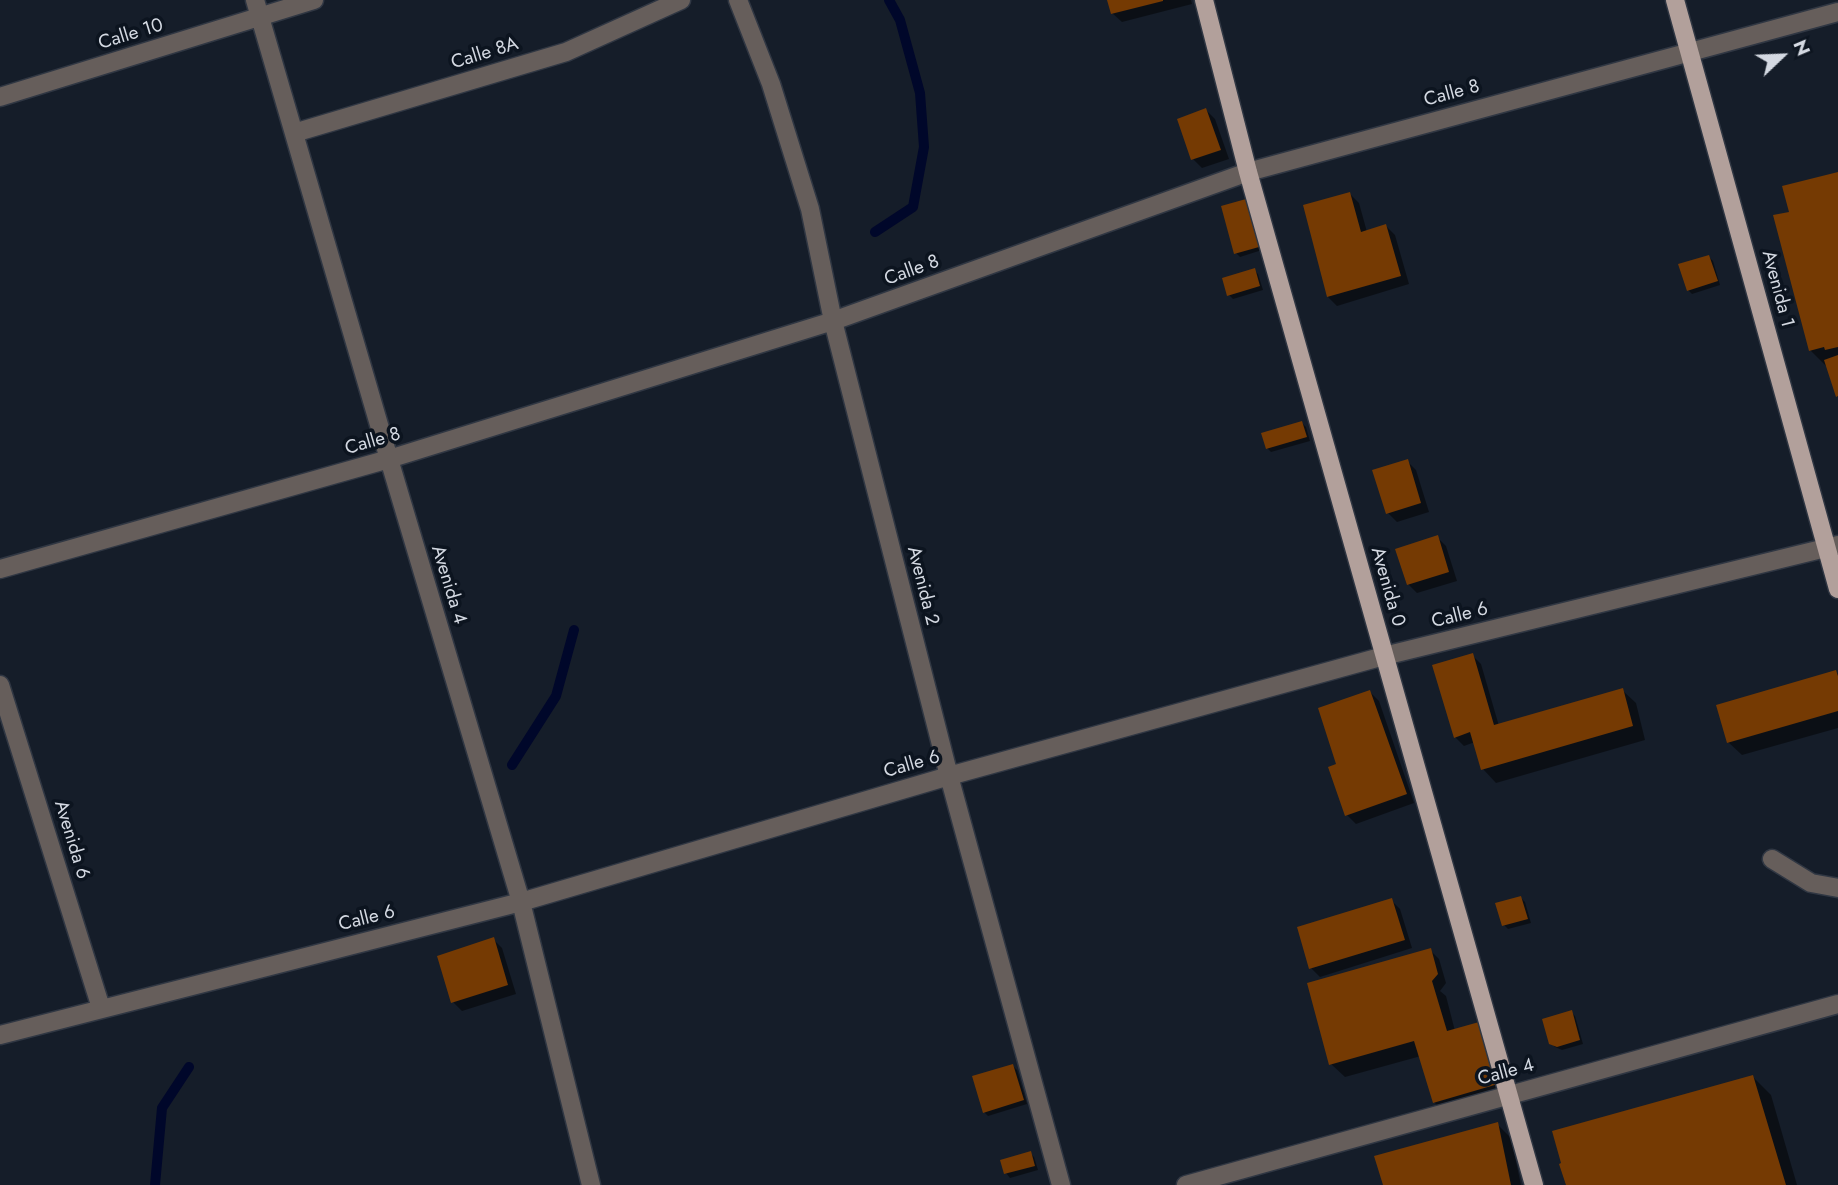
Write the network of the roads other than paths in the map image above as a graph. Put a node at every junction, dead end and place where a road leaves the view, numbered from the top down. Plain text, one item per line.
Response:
1 (314, 0) edge
2 (681, 0) edge
3 (738, 0) edge
4 (1204, 0) edge
5 (1675, 0) edge
6 (257, 9) edge
7 (1838, 12) edge
8 (1689, 51) junction
9 (0, 97) edge
10 (294, 133) junction
11 (1248, 172) junction
12 (833, 321) junction
13 (389, 459) junction
14 (1833, 547) edge
15 (0, 569) edge
16 (1838, 589) edge
17 (1384, 656) junction
18 (0, 685) edge
19 (948, 776) junction
20 (1772, 859) dead end
21 (1838, 888) edge
22 (521, 902) junction
23 (1838, 1004) edge
24 (101, 1008) junction
25 (0, 1035) edge
26 (1509, 1094) junction
27 (591, 1185) edge
28 (1061, 1185) edge
29 (1185, 1185) edge
30 (1534, 1185) edge

1 - 6 street, Calle 10
2 - 10 street, Calle 8A
3 - 12 street, Avenida 2
4 - 11 main road, Avenida 0
5 - 8 main road, Avenida 1
6 - 9 street, Calle 10
6 - 10 street, Avenida 4
7 - 8 street, Calle 8
8 - 11 street, Calle 8
8 - 14 main road, Avenida 1
10 - 13 street, Avenida 4
11 - 12 street, Calle 8
11 - 17 main road, Avenida 0
12 - 13 street, Calle 8
12 - 19 street, Avenida 2
13 - 15 street, Calle 8
13 - 22 street, Avenida 4
14 - 16 main road, Avenida 1
14 - 17 street, Calle 6
17 - 19 street, Calle 6
17 - 26 main road, Avenida 0
18 - 24 street, Avenida 6
19 - 22 street, Calle 6
19 - 28 street, Avenida 2
20 - 21 street
22 - 24 street, Calle 6
22 - 27 street, Avenida 4
23 - 26 street, Calle 4
24 - 25 street, Calle 6
26 - 29 street, Calle 4
26 - 30 main road, Avenida 0

